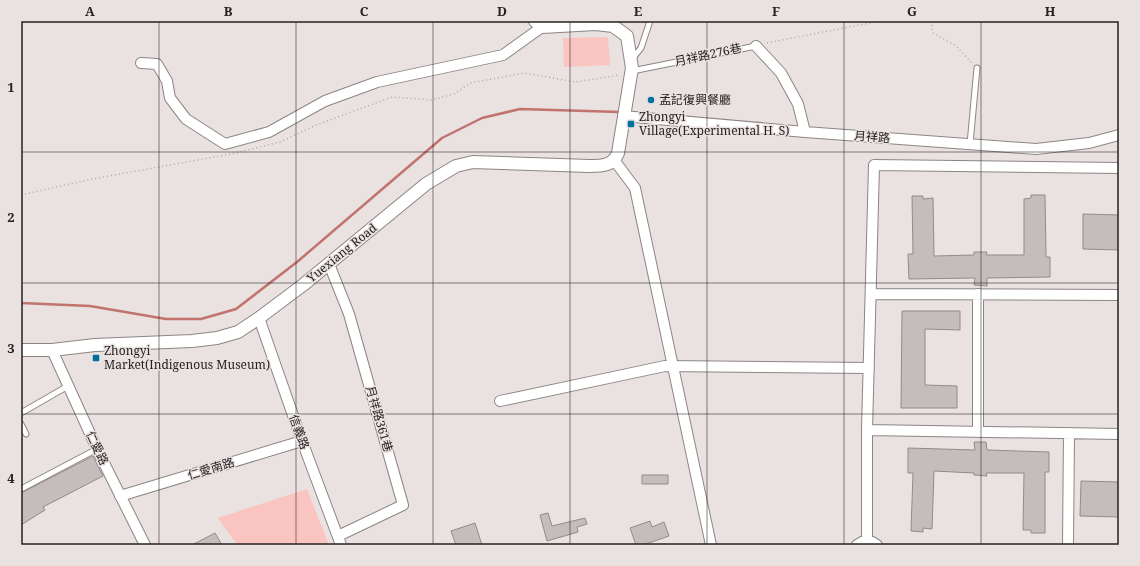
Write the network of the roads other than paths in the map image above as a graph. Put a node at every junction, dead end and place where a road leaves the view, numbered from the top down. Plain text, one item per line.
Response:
1 (650, 21) edge
2 (539, 24) edge
3 (756, 46) joint
4 (142, 63) dead end
5 (632, 68) junction
6 (977, 68) road end
7 (624, 113) junction
8 (804, 130) junction
9 (1119, 135) edge
10 (970, 144) junction
11 (614, 160) junction
12 (1119, 168) edge
13 (329, 264) junction
14 (871, 294) junction
15 (978, 294) junction
16 (1119, 295) edge
17 (259, 318) junction
18 (21, 350) edge
19 (52, 350) junction
20 (672, 366) junction
21 (869, 368) junction
22 (68, 386) junction
23 (500, 401) dead end
24 (21, 413) edge
25 (21, 424) edge
26 (867, 430) junction
27 (978, 432) junction
28 (1068, 433) junction
29 (26, 434) dead end
30 (1119, 434) edge
31 (302, 441) junction
32 (98, 449) junction
33 (21, 489) edge
34 (120, 496) junction
35 (867, 539) junction
36 (340, 540) edge
37 (145, 545) edge
38 (711, 545) edge
39 (857, 545) edge
40 (877, 545) edge
41 (1068, 545) edge

1 - 5 lane
2 - 4 street
2 - 5 street
3 - 5 lane, 月祥路276巷
3 - 8 street, 月祥路276巷
5 - 7 street
6 - 10 lane
7 - 8 street, 月祥路
7 - 11 street
8 - 10 street, 月祥路
9 - 10 street, 月祥路
11 - 13 street, Yuexiang Road
11 - 20 street
12 - 14 street
13 - 17 street, Yuexiang Road
13 - 36 street, 月祥路361巷
14 - 15 street
14 - 21 street
15 - 16 street
15 - 27 street
17 - 19 street, Yuexiang Road
17 - 31 street, 信義路
18 - 19 street, Yuexiang Road
19 - 22 street, 仁愛路
20 - 21 street
20 - 23 street
20 - 38 street
21 - 26 street
22 - 24 lane
22 - 32 street, 仁愛路
25 - 29 lane
26 - 27 street
26 - 35 street
27 - 28 street
28 - 30 street
28 - 41 street
31 - 34 street, 仁愛南路
31 - 36 street, 信義路
32 - 33 lane
32 - 34 street, 仁愛路
34 - 37 street, 仁愛路
35 - 39 street
35 - 40 street

